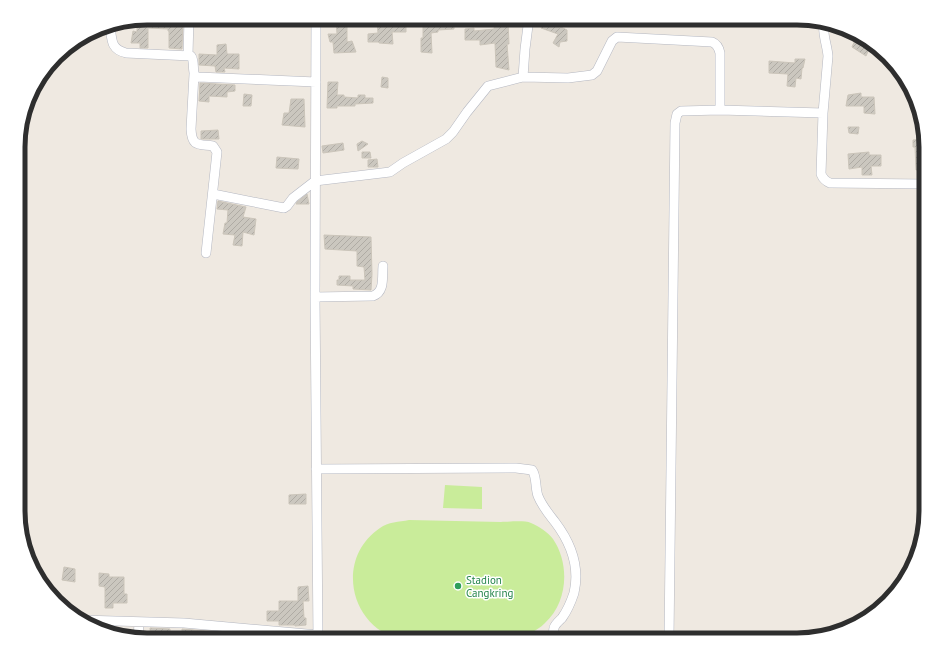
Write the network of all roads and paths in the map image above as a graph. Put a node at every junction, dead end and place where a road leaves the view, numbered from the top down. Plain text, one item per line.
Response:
1 (189, 25) edge
2 (316, 25) edge
3 (528, 25) edge
4 (824, 28) edge
5 (111, 30) edge
6 (188, 56) junction
7 (194, 74) junction
8 (523, 77) junction
9 (316, 82) junction
10 (720, 110) junction
11 (823, 113) junction
12 (315, 181) junction
13 (919, 184) edge
14 (213, 194) junction
15 (206, 253) dead end
16 (383, 266) dead end
17 (315, 297) junction
18 (316, 469) junction
19 (93, 620) edge
20 (139, 622) junction
21 (138, 633) edge
22 (273, 633) edge
23 (318, 633) edge
24 (554, 633) edge
25 (670, 633) edge

1 - 6 street
2 - 9 street
3 - 8 street
4 - 11 street
5 - 6 street
6 - 7 street
7 - 9 street
7 - 14 street
8 - 10 street
8 - 12 street
9 - 12 street
10 - 11 street
10 - 25 street
11 - 13 street
12 - 14 street
12 - 17 street
14 - 15 street
16 - 17 street
17 - 18 street
18 - 23 street
18 - 24 street
19 - 20 street
20 - 21 street
20 - 22 street

